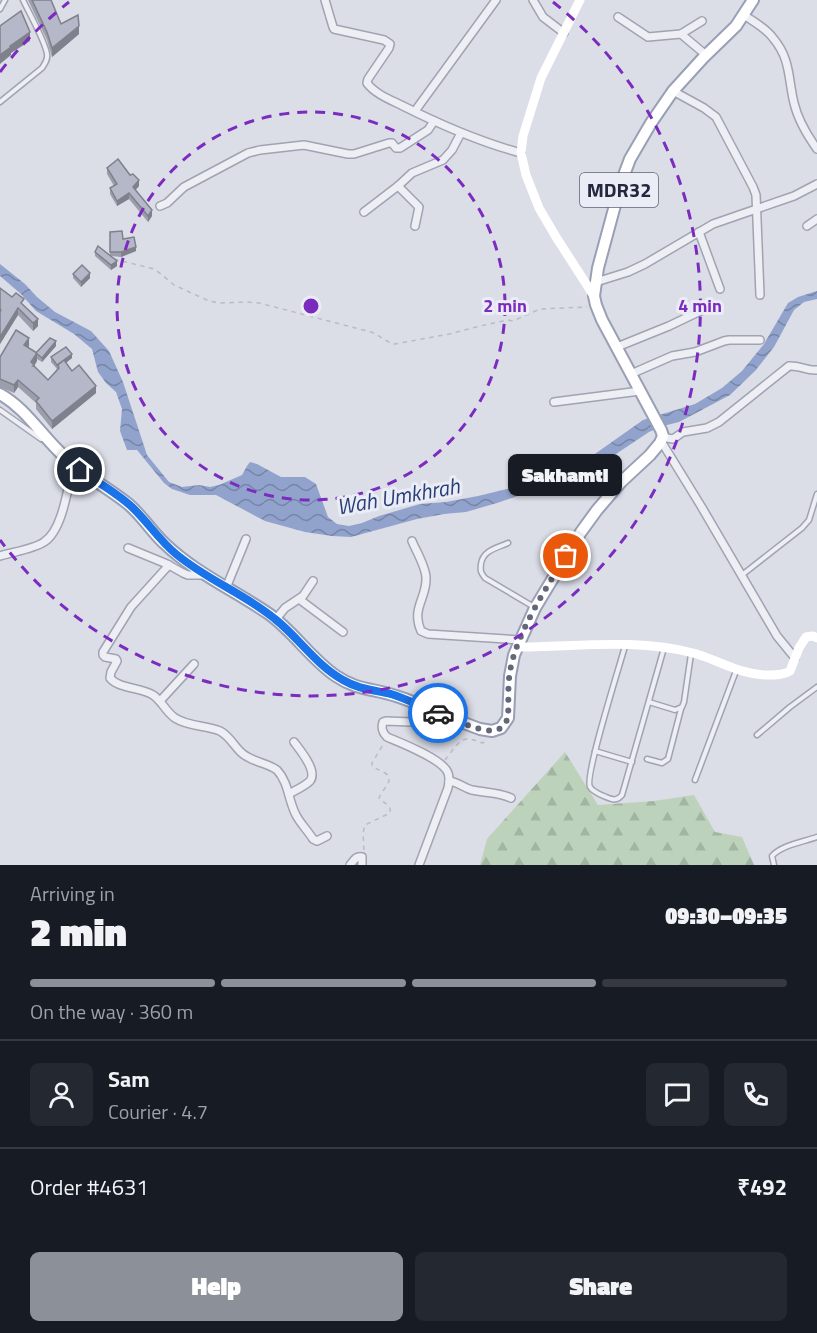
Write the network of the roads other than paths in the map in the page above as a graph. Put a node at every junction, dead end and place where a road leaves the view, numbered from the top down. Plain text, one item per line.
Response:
1 (5, 0) edge
2 (23, 0) edge
3 (325, 0) edge
4 (496, 0) edge
5 (533, 0) edge
6 (579, 0) edge
7 (753, 0) edge
8 (0, 9) edge
9 (744, 15) junction
10 (618, 17) dead end
11 (702, 21) dead end
12 (564, 33) junction
13 (681, 34) junction
14 (706, 55) junction
15 (673, 91) junction
16 (0, 102) edge
17 (415, 111) junction
18 (434, 121) junction
19 (461, 133) junction
20 (817, 149) edge
21 (521, 153) junction
22 (817, 184) edge
23 (398, 186) junction
24 (160, 206) dead end
25 (756, 210) junction
26 (364, 212) dead end
27 (817, 219) edge
28 (415, 226) dead end
29 (807, 226) dead end
30 (699, 232) junction
31 (596, 282) junction
32 (720, 289) dead end
33 (760, 295) dead end
34 (595, 301) junction
35 (712, 304) dead end
36 (760, 340) dead end
37 (617, 347) junction
38 (817, 370) edge
39 (631, 374) junction
40 (640, 391) junction
41 (0, 394) edge
42 (554, 402) dead end
43 (0, 410) edge
44 (662, 435) junction
45 (55, 448) junction
46 (73, 465) junction
47 (817, 494) edge
48 (246, 539) dead end
49 (412, 541) dead end
50 (508, 543) dead end
51 (128, 548) dead end
52 (0, 556) edge
53 (170, 565) junction
54 (204, 575) junction
55 (742, 575) junction
56 (313, 581) dead end
57 (226, 588) junction
58 (299, 599) junction
59 (536, 608) junction
60 (276, 619) junction
61 (343, 632) dead end
62 (817, 638) edge
63 (518, 643) junction
64 (626, 645) junction
65 (664, 647) junction
66 (691, 653) junction
67 (795, 658) junction
68 (194, 664) dead end
69 (736, 670) junction
70 (817, 687) edge
71 (160, 701) junction
72 (649, 702) junction
73 (682, 707) junction
74 (453, 719) junction
75 (757, 735) dead end
76 (294, 742) dead end
77 (595, 751) junction
78 (647, 759) dead end
79 (632, 762) junction
80 (695, 780) dead end
81 (449, 781) junction
82 (289, 794) junction
83 (511, 798) dead end
84 (327, 836) dead end
85 (817, 837) edge
86 (362, 861) edge
87 (350, 865) edge
88 (419, 865) edge
89 (774, 865) edge

1 - 8 lane
2 - 16 lane
3 - 17 street
4 - 17 street
5 - 12 street
6 - 12 street
7 - 9 main road, MDR32
9 - 14 main road, MDR32
9 - 20 street
10 - 13 street
11 - 13 street
12 - 21 street
13 - 14 street
14 - 15 main road, MDR32
15 - 25 street
15 - 31 main road, MDR32
17 - 18 street
18 - 19 street
18 - 24 street
19 - 21 street
19 - 23 street
21 - 34 street
22 - 25 street
23 - 26 street
23 - 28 street
25 - 30 street
25 - 33 street
27 - 29 street
30 - 31 street
30 - 32 street
31 - 34 main road, MDR32
34 - 37 main road
35 - 37 street
36 - 39 street
37 - 39 main road
38 - 44 street
39 - 40 main road
40 - 42 street
40 - 44 main road
41 - 45 main road
43 - 45 lane
44 - 55 street
44 - 59 main road
45 - 46 main road
46 - 52 street
46 - 54 main road
47 - 55 lane
48 - 57 street
49 - 63 street
50 - 59 lane
51 - 53 street
53 - 54 street
53 - 71 street
54 - 57 main road
55 - 67 street
56 - 58 street
57 - 60 main road
58 - 60 street
58 - 61 street
59 - 63 main road
60 - 74 main road
62 - 67 street
63 - 64 street
63 - 74 main road
64 - 65 street
64 - 77 lane
65 - 66 street
65 - 72 lane
66 - 69 street
66 - 73 lane
67 - 69 street
68 - 71 street
69 - 80 lane
70 - 75 lane
71 - 82 street
72 - 73 lane
72 - 79 lane
73 - 78 lane
74 - 81 street
76 - 82 street
77 - 79 lane
77 - 79 lane
81 - 83 street
81 - 88 street
82 - 84 street
85 - 89 lane
86 - 87 street

